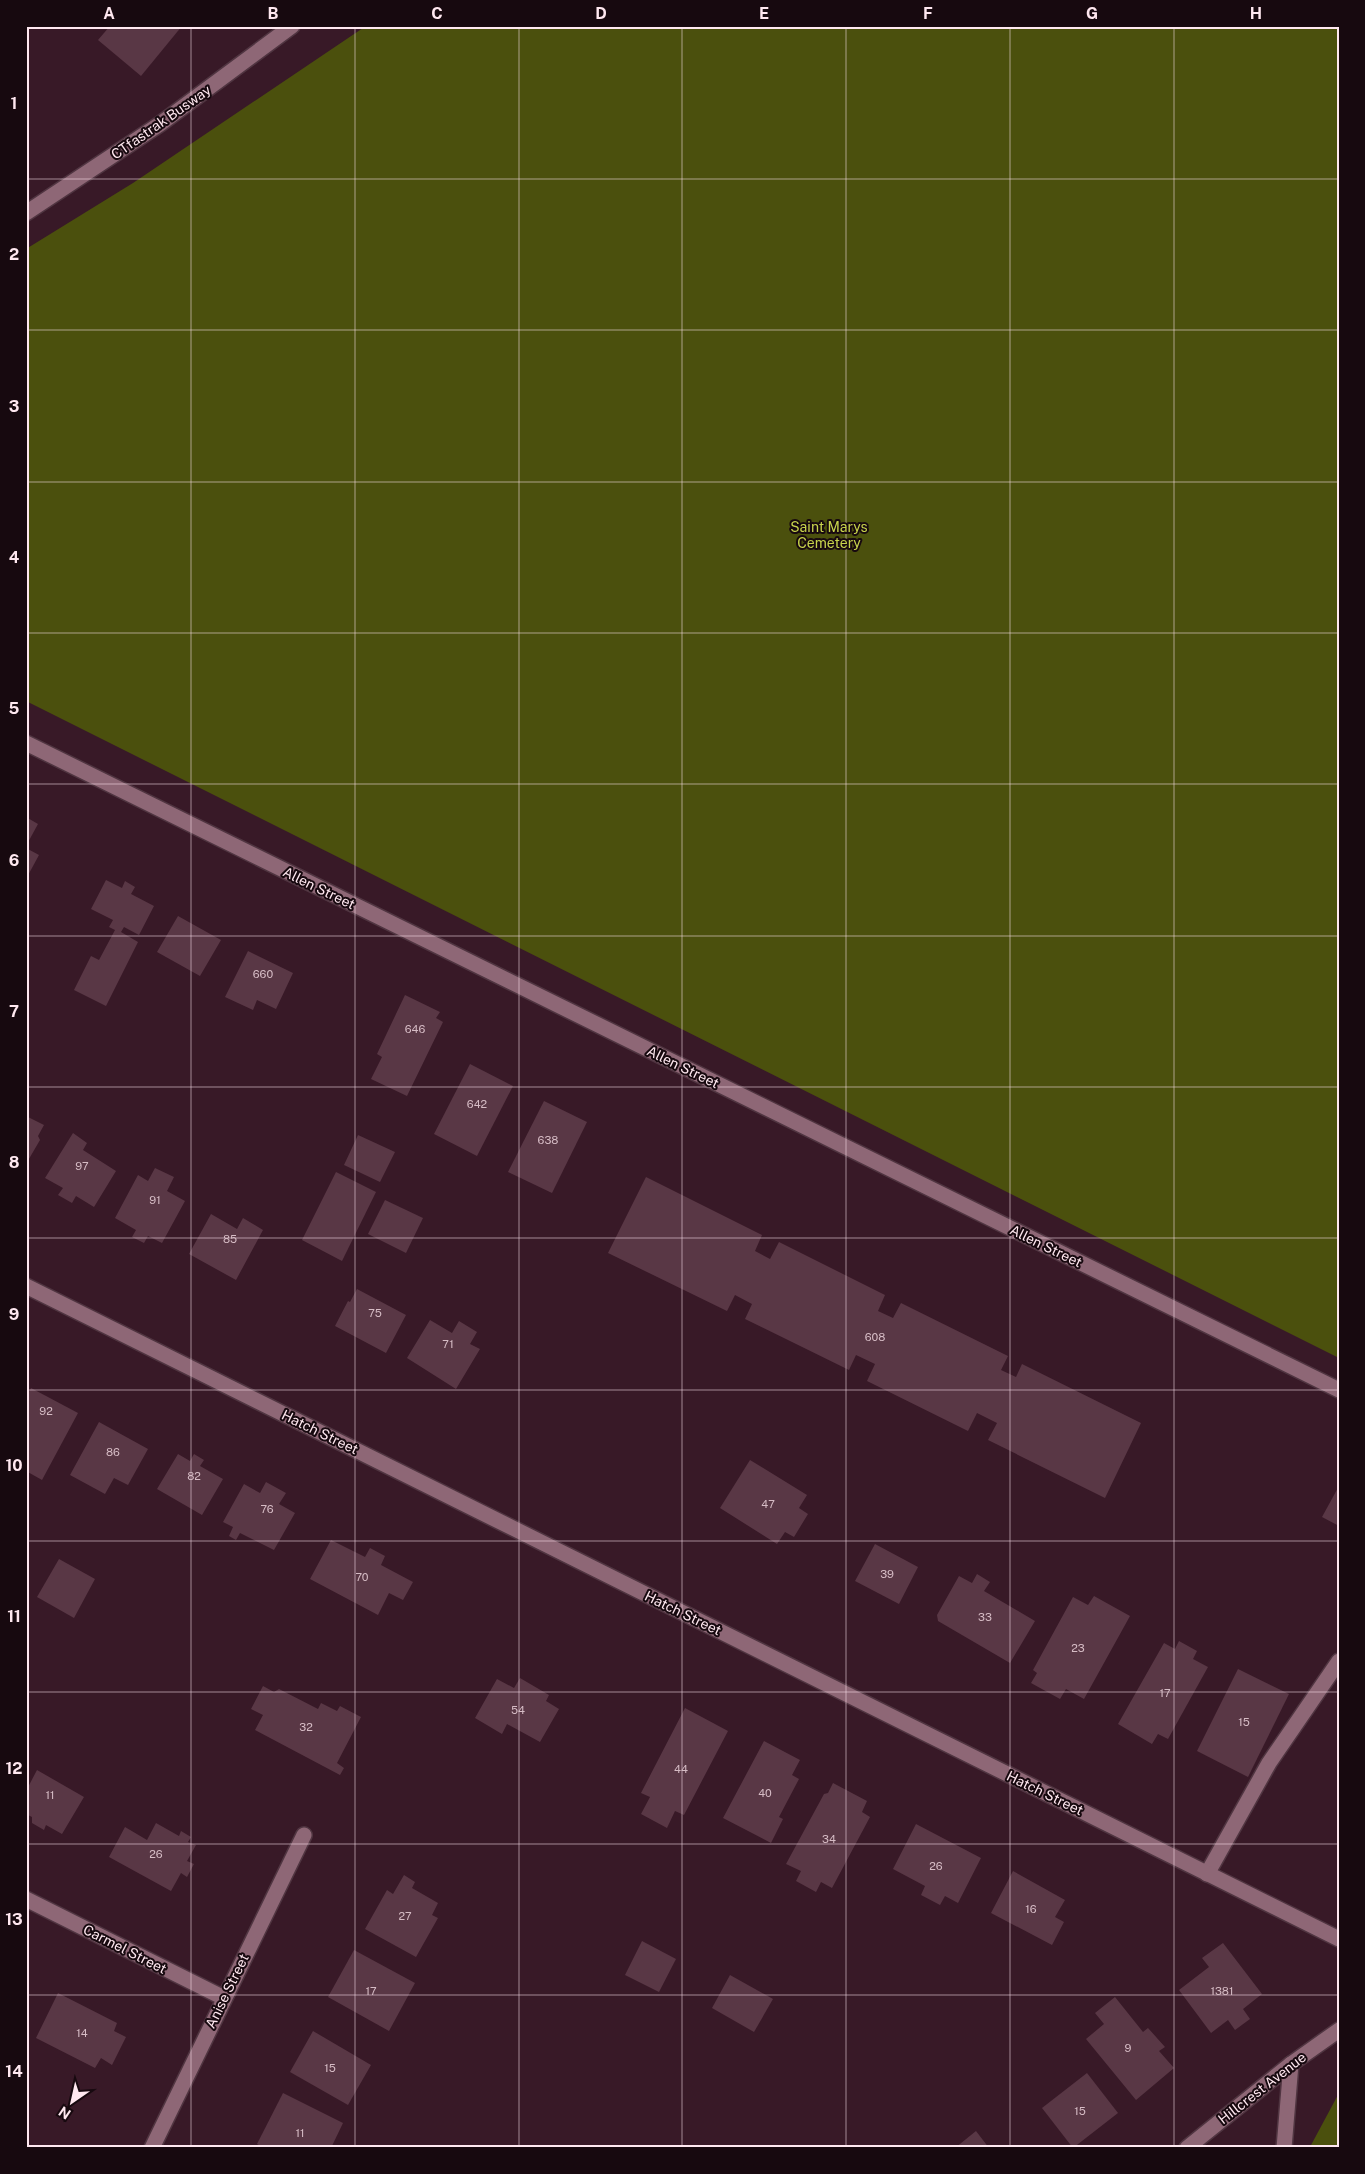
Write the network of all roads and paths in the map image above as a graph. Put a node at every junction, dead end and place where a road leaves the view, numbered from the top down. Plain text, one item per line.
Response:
1 (292, 26) edge
2 (26, 213) edge
3 (26, 743) edge
4 (26, 1286) edge
5 (1339, 1390) edge
6 (1339, 1661) edge
7 (304, 1836) dead end
8 (1207, 1874) junction
9 (26, 1899) edge
10 (1339, 1940) edge
11 (224, 1998) junction
12 (1339, 2030) edge
13 (1291, 2064) junction
14 (152, 2148) edge
15 (1187, 2148) edge
16 (1284, 2148) edge

1 - 2 street, CTfastrak Busway
3 - 5 street, Allen Street
4 - 8 street, Hatch Street
6 - 8 street
7 - 11 street, Anise Street
8 - 10 street, Hatch Street
9 - 11 street, Carmel Street
11 - 14 street, Anise Street
12 - 13 street, Hillcrest Avenue
13 - 15 street, Hillcrest Avenue
13 - 16 street

